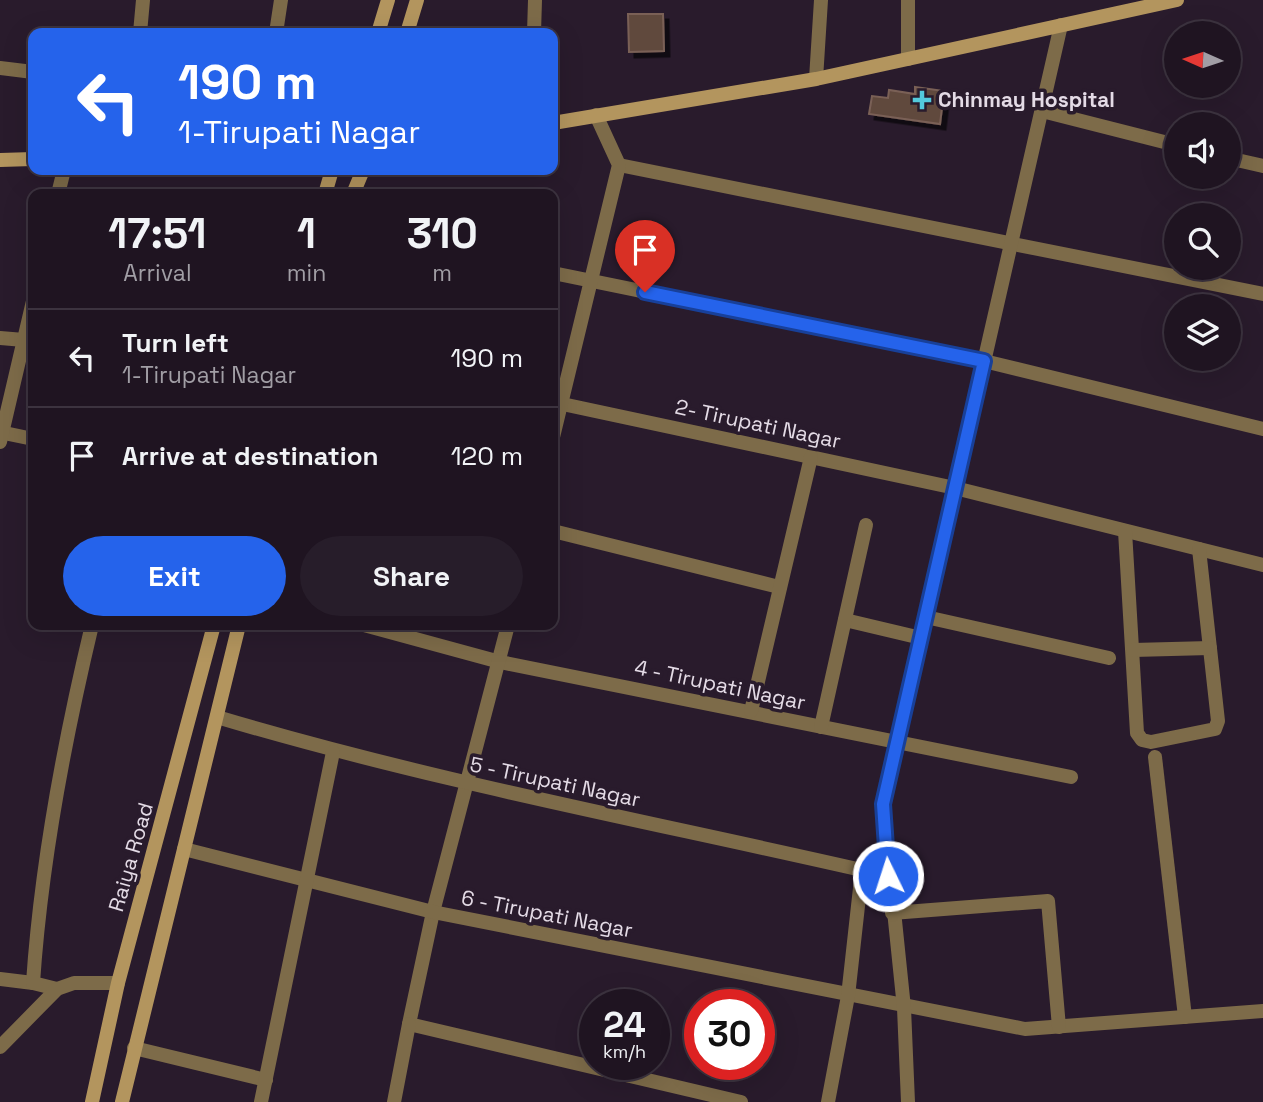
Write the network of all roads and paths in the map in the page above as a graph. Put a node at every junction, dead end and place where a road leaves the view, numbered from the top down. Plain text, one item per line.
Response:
1 (143, 0) edge
2 (388, 0) edge
3 (416, 0) edge
4 (535, 0) edge
5 (821, 0) edge
6 (908, 0) edge
7 (1177, 0) edge
8 (278, 1) edge
9 (1061, 26) junction
10 (140, 28) edge
11 (276, 28) edge
12 (380, 28) edge
13 (408, 28) edge
14 (534, 28) edge
15 (908, 59) junction
16 (0, 68) edge
17 (28, 71) edge
18 (816, 79) junction
19 (1042, 111) junction
20 (596, 115) junction
21 (558, 122) edge
22 (1164, 142) edge
23 (28, 159) edge
24 (0, 160) edge
25 (1241, 161) edge
26 (619, 165) junction
27 (1263, 166) edge
28 (1012, 242) junction
29 (558, 274) edge
30 (593, 282) junction
31 (1263, 294) edge
32 (28, 323) edge
33 (0, 338) edge
34 (24, 340) junction
35 (984, 361) junction
36 (558, 399) edge
37 (558, 402) edge
38 (1263, 429) edge
39 (1, 435) edge
40 (28, 438) edge
41 (811, 457) junction
42 (955, 488) junction
43 (866, 525) dead end
44 (1125, 531) junction
45 (558, 532) edge
46 (1199, 549) junction
47 (1263, 565) edge
48 (779, 587) junction
49 (926, 617) junction
50 (845, 620) junction
51 (91, 630) edge
52 (213, 630) edge
53 (238, 630) edge
54 (382, 630) edge
55 (507, 630) edge
56 (921, 638) junction
57 (1210, 648) junction
58 (1133, 650) junction
59 (1109, 657) dead end
60 (500, 662) junction
61 (751, 711) junction
62 (217, 717) junction
63 (821, 727) junction
64 (897, 745) junction
65 (333, 752) junction
66 (1155, 757) dead end
67 (1071, 777) dead end
68 (466, 784) junction
69 (184, 849) junction
70 (862, 870) junction
71 (888, 876) junction
72 (309, 879) junction
73 (433, 912) junction
74 (892, 913) junction
75 (0, 979) edge
76 (33, 983) junction
77 (118, 983) junction
78 (57, 989) junction
79 (848, 996) junction
80 (904, 1008) junction
81 (1263, 1012) edge
82 (1185, 1017) junction
83 (409, 1024) junction
84 (1059, 1027) junction
85 (0, 1046) edge
86 (134, 1048) junction
87 (266, 1080) junction
88 (92, 1102) edge
89 (122, 1102) edge
90 (261, 1102) edge
91 (394, 1102) edge
92 (741, 1102) edge
93 (828, 1102) edge
94 (908, 1102) edge

1 - 10 street
2 - 12 street
3 - 13 street
4 - 14 street
5 - 18 street
6 - 15 street
7 - 9 street
8 - 11 street
9 - 15 street
9 - 19 street
15 - 18 street
16 - 17 street
18 - 20 street
19 - 22 street
19 - 28 street
20 - 21 street
20 - 26 street
23 - 24 street
25 - 27 street
26 - 28 street
26 - 30 street
28 - 31 street
28 - 35 street
29 - 30 street
30 - 35 street
30 - 36 street
32 - 34 street
33 - 34 street
34 - 39 street
35 - 38 street
35 - 42 street
37 - 41 street, 2- Tirupati Nagar
39 - 40 street
41 - 42 street, 2- Tirupati Nagar
41 - 48 street
42 - 44 street, 2- Tirupati Nagar
42 - 49 street
43 - 50 street
44 - 46 street, 2- Tirupati Nagar
44 - 58 street
45 - 48 street
46 - 47 street, 2- Tirupati Nagar
46 - 57 street
48 - 61 street
49 - 56 street
49 - 59 street
50 - 56 street
50 - 63 street
51 - 76 street
52 - 77 street, Raiya Road
53 - 62 street
54 - 60 street, 4 - Tirupati Nagar
55 - 60 street
56 - 64 street
57 - 58 street
57 - 58 street
60 - 61 street, 4 - Tirupati Nagar
60 - 68 street
61 - 63 street, 4 - Tirupati Nagar
62 - 65 street, 5 - Tirupati Nagar
62 - 69 street
63 - 64 street, 4 - Tirupati Nagar
64 - 67 street, 4 - Tirupati Nagar
64 - 71 street
65 - 68 street, 5 - Tirupati Nagar
65 - 72 street
66 - 82 street
68 - 70 street, 5 - Tirupati Nagar
68 - 73 street
69 - 72 street, 6 - Tirupati Nagar
69 - 86 street
70 - 71 street, 5 - Tirupati Nagar
70 - 79 street
71 - 74 street
72 - 73 street, 6 - Tirupati Nagar
72 - 87 street
73 - 79 street, 6 - Tirupati Nagar
73 - 83 street
74 - 80 street
74 - 84 street
75 - 76 street
76 - 78 street
77 - 78 street
77 - 88 street, Raiya Road
78 - 85 street
79 - 80 street, 6 - Tirupati Nagar
79 - 93 street
80 - 84 street, 6 - Tirupati Nagar
80 - 94 street
81 - 82 street, 6 - Tirupati Nagar
82 - 84 street, 6 - Tirupati Nagar
83 - 91 street
83 - 92 street
86 - 87 street
86 - 89 street
87 - 90 street

